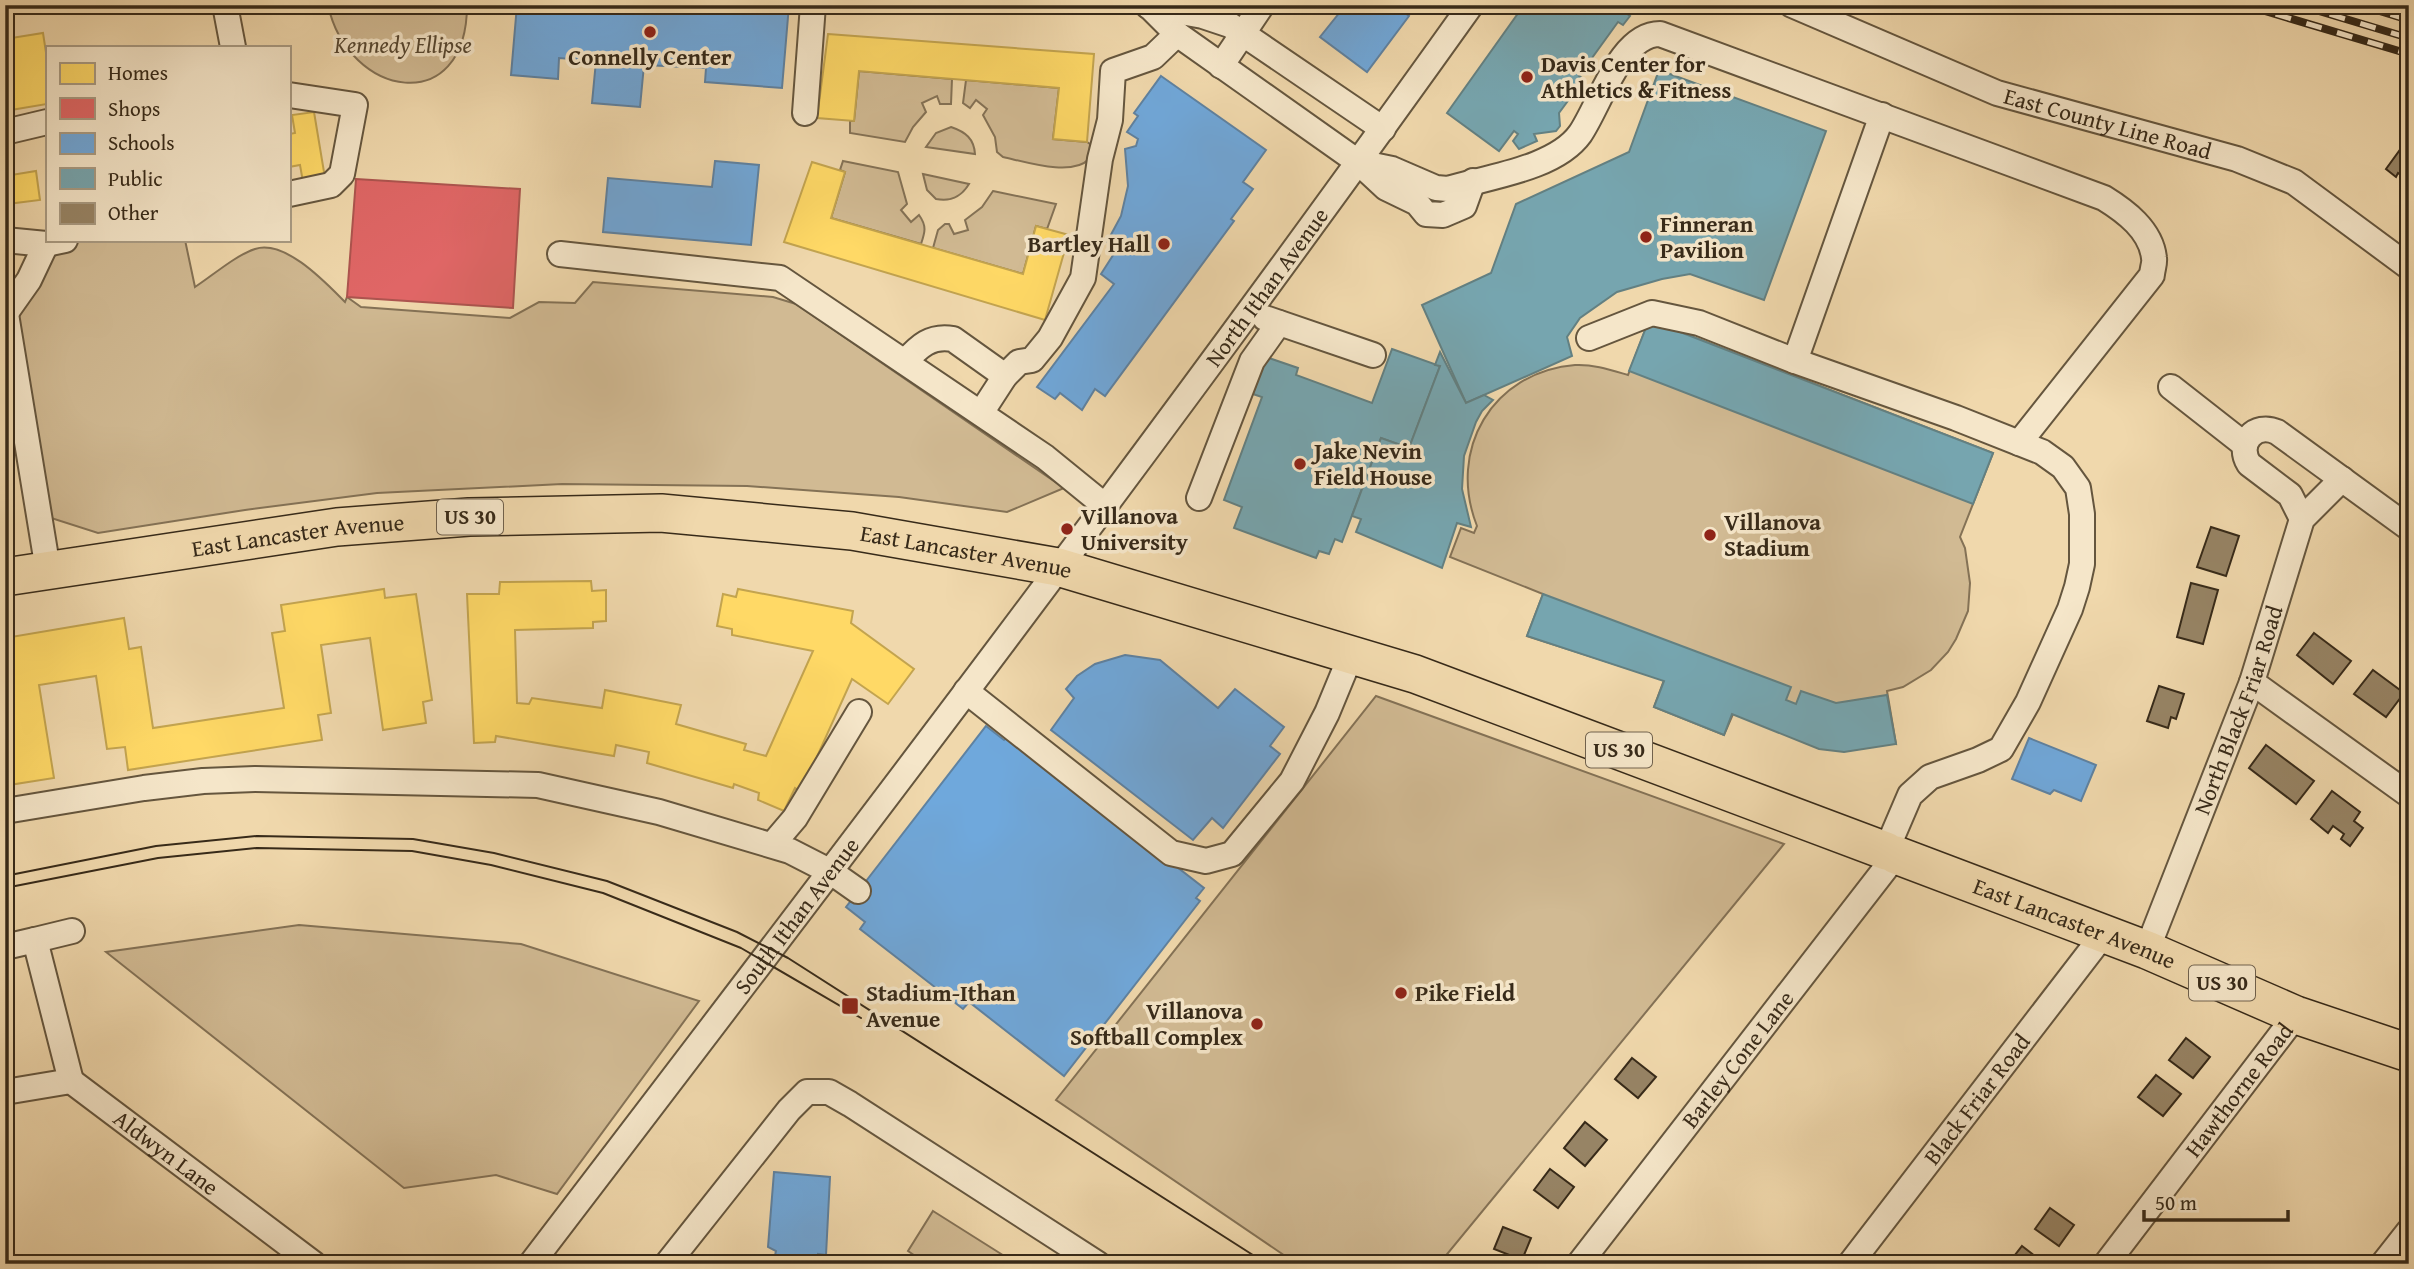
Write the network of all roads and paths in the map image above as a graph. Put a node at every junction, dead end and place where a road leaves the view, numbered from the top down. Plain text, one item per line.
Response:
1 (225, 5) edge
2 (813, 5) edge
3 (1138, 5) edge
4 (1262, 5) edge
5 (1471, 5) edge
6 (1792, 5) edge
7 (1149, 6) edge
8 (1177, 34) junction
9 (1243, 34) junction
10 (233, 46) edge
11 (1221, 66) junction
12 (290, 95) edge
13 (805, 113) dead end
14 (1882, 115) junction
15 (46, 122) edge
16 (1383, 129) junction
17 (5, 132) edge
18 (1359, 162) junction
19 (290, 194) edge
20 (5, 240) edge
21 (46, 242) edge
22 (55, 242) edge
23 (560, 254) dead end
24 (2409, 267) edge
25 (1247, 312) junction
26 (6, 314) edge
27 (1279, 323) junction
28 (1589, 338) dead end
29 (1373, 355) dead end
30 (1795, 361) junction
31 (905, 362) junction
32 (1005, 376) junction
33 (2171, 387) dead end
34 (981, 413) junction
35 (2019, 443) junction
36 (2245, 445) junction
37 (2342, 479) junction
38 (1199, 498) dead end
39 (1104, 505) junction
40 (2302, 519) junction
41 (2409, 528) edge
42 (1058, 567) junction
43 (48, 570) junction
44 (5, 577) edge
45 (1351, 654) junction
46 (2252, 682) junction
47 (966, 691) junction
48 (859, 712) dead end
49 (2409, 795) edge
50 (5, 811) edge
51 (772, 845) junction
52 (1891, 853) junction
53 (831, 872) junction
54 (858, 891) dead end
55 (72, 931) dead end
56 (2103, 935) junction
57 (35, 940) junction
58 (5, 947) edge
59 (2147, 950) junction
60 (2296, 1016) junction
61 (2409, 1053) edge
62 (71, 1081) junction
63 (5, 1092) edge
64 (2409, 1231) edge
65 (314, 1264) edge
66 (531, 1264) edge
67 (667, 1264) edge
68 (1098, 1264) edge
69 (1579, 1264) edge
70 (1850, 1264) edge
71 (2106, 1264) edge
72 (2383, 1264) edge

1 - 10 street
2 - 13 street
3 - 7 street
4 - 9 street
5 - 16 street, North Ithan Avenue
6 - 24 street, East County Line Road
7 - 8 street
7 - 9 street
8 - 11 street
8 - 32 street
9 - 11 street
9 - 16 street
11 - 18 street
12 - 19 street
14 - 18 street
14 - 30 street
14 - 35 street
15 - 17 street
16 - 18 street, North Ithan Avenue
18 - 25 street, North Ithan Avenue
20 - 21 street
22 - 26 street
23 - 31 street
25 - 27 street
25 - 39 street, North Ithan Avenue
26 - 43 street
27 - 29 street
27 - 38 street
28 - 30 street, Barley Cone Lane
30 - 35 street, Barley Cone Lane
31 - 32 street
31 - 34 street
32 - 34 street
33 - 36 street
34 - 39 street
35 - 52 street, Barley Cone Lane
36 - 37 street
36 - 40 street
37 - 40 street, North Black Friar Road
37 - 41 street
39 - 42 street, North Ithan Avenue
40 - 46 street, North Black Friar Road
42 - 43 highway, East Lancaster Avenue / US 30
42 - 45 highway, East Lancaster Avenue / US 30
42 - 47 street, South Ithan Avenue
43 - 44 highway, East Lancaster Avenue / US 30
45 - 47 street
45 - 52 highway, East Lancaster Avenue / US 30
46 - 49 street
46 - 59 street, North Black Friar Road
47 - 53 street, South Ithan Avenue
48 - 51 street
50 - 51 street
51 - 53 street
52 - 56 highway, East Lancaster Avenue / US 30
52 - 69 street, Barley Cone Lane
53 - 54 street
53 - 66 street, South Ithan Avenue
55 - 57 street
56 - 59 highway, East Lancaster Avenue / US 30
56 - 70 street, Black Friar Road
57 - 58 street
57 - 62 street
59 - 60 highway, East Lancaster Avenue / US 30
60 - 61 highway, East Lancaster Avenue / US 30
60 - 71 street, Hawthorne Road
62 - 63 street
62 - 65 street, Aldwyn Lane
64 - 72 street
67 - 68 street

